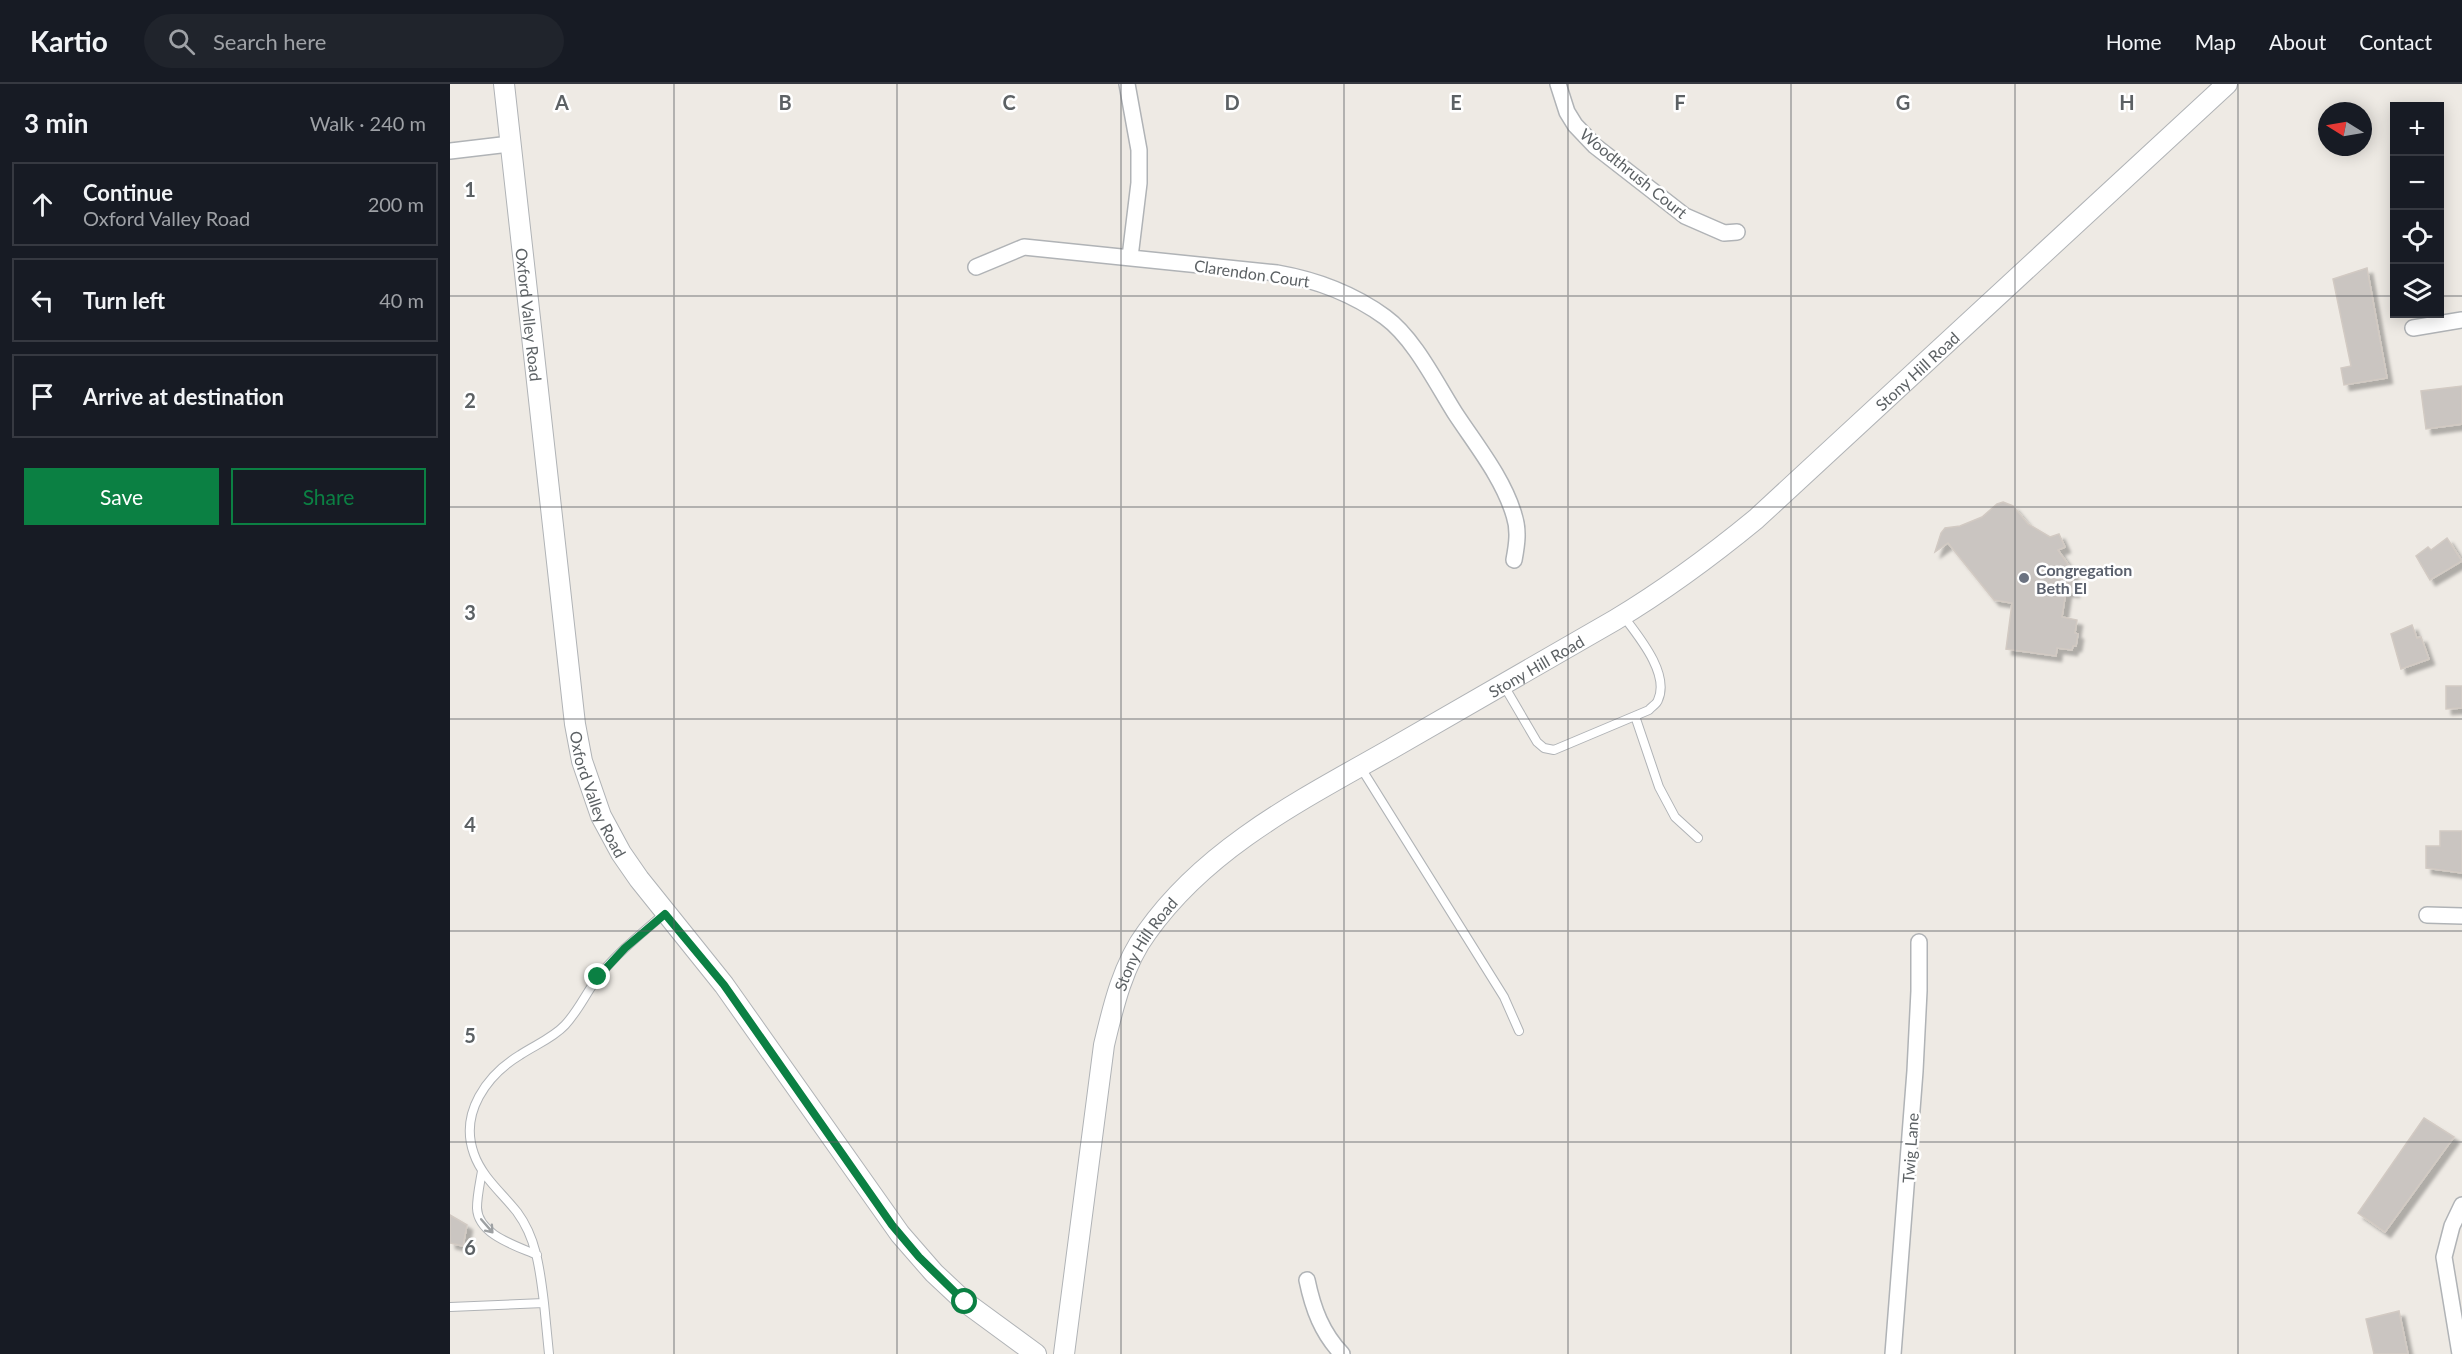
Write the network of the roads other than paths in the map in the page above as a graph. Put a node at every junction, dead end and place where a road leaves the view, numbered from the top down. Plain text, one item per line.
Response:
1 (504, 84) edge
2 (1127, 84) edge
3 (1558, 84) edge
4 (2227, 84) edge
5 (510, 144) junction
6 (450, 151) edge
7 (1737, 232) dead end
8 (1130, 257) junction
9 (976, 267) dead end
10 (2462, 320) edge
11 (2413, 328) dead end
12 (1514, 560) dead end
13 (1623, 616) junction
14 (1503, 684) junction
15 (1635, 716) junction
16 (1360, 767) junction
17 (1698, 837) dead end
18 (665, 914) junction
19 (2427, 915) dead end
20 (2462, 916) edge
21 (1919, 942) dead end
22 (1519, 1031) dead end
23 (482, 1171) junction
24 (2462, 1205) edge
25 (537, 1255) junction
26 (1307, 1280) dead end
27 (544, 1303) junction
28 (450, 1307) edge
29 (549, 1354) edge
30 (1036, 1354) edge
31 (1064, 1354) edge
32 (1342, 1354) edge
33 (1893, 1354) edge
34 (2460, 1354) edge

1 - 5 street, Oxford Valley Road
2 - 8 street
3 - 7 street, Woodthrush Court
4 - 13 street, Stony Hill Road
5 - 6 street
5 - 18 street, Oxford Valley Road
8 - 9 street, Clarendon Court
8 - 12 street, Clarendon Court
10 - 11 street
13 - 14 street, Stony Hill Road
13 - 15 lane
14 - 15 lane
14 - 16 street, Stony Hill Road
15 - 17 lane
16 - 22 lane
16 - 31 street, Stony Hill Road
18 - 23 lane
18 - 30 street, Oxford Valley Road
19 - 20 street
21 - 33 street, Twig Lane
23 - 25 lane
23 -> 25 lane
24 - 34 street
25 - 27 lane
26 - 32 street
27 - 28 lane
27 - 29 lane

